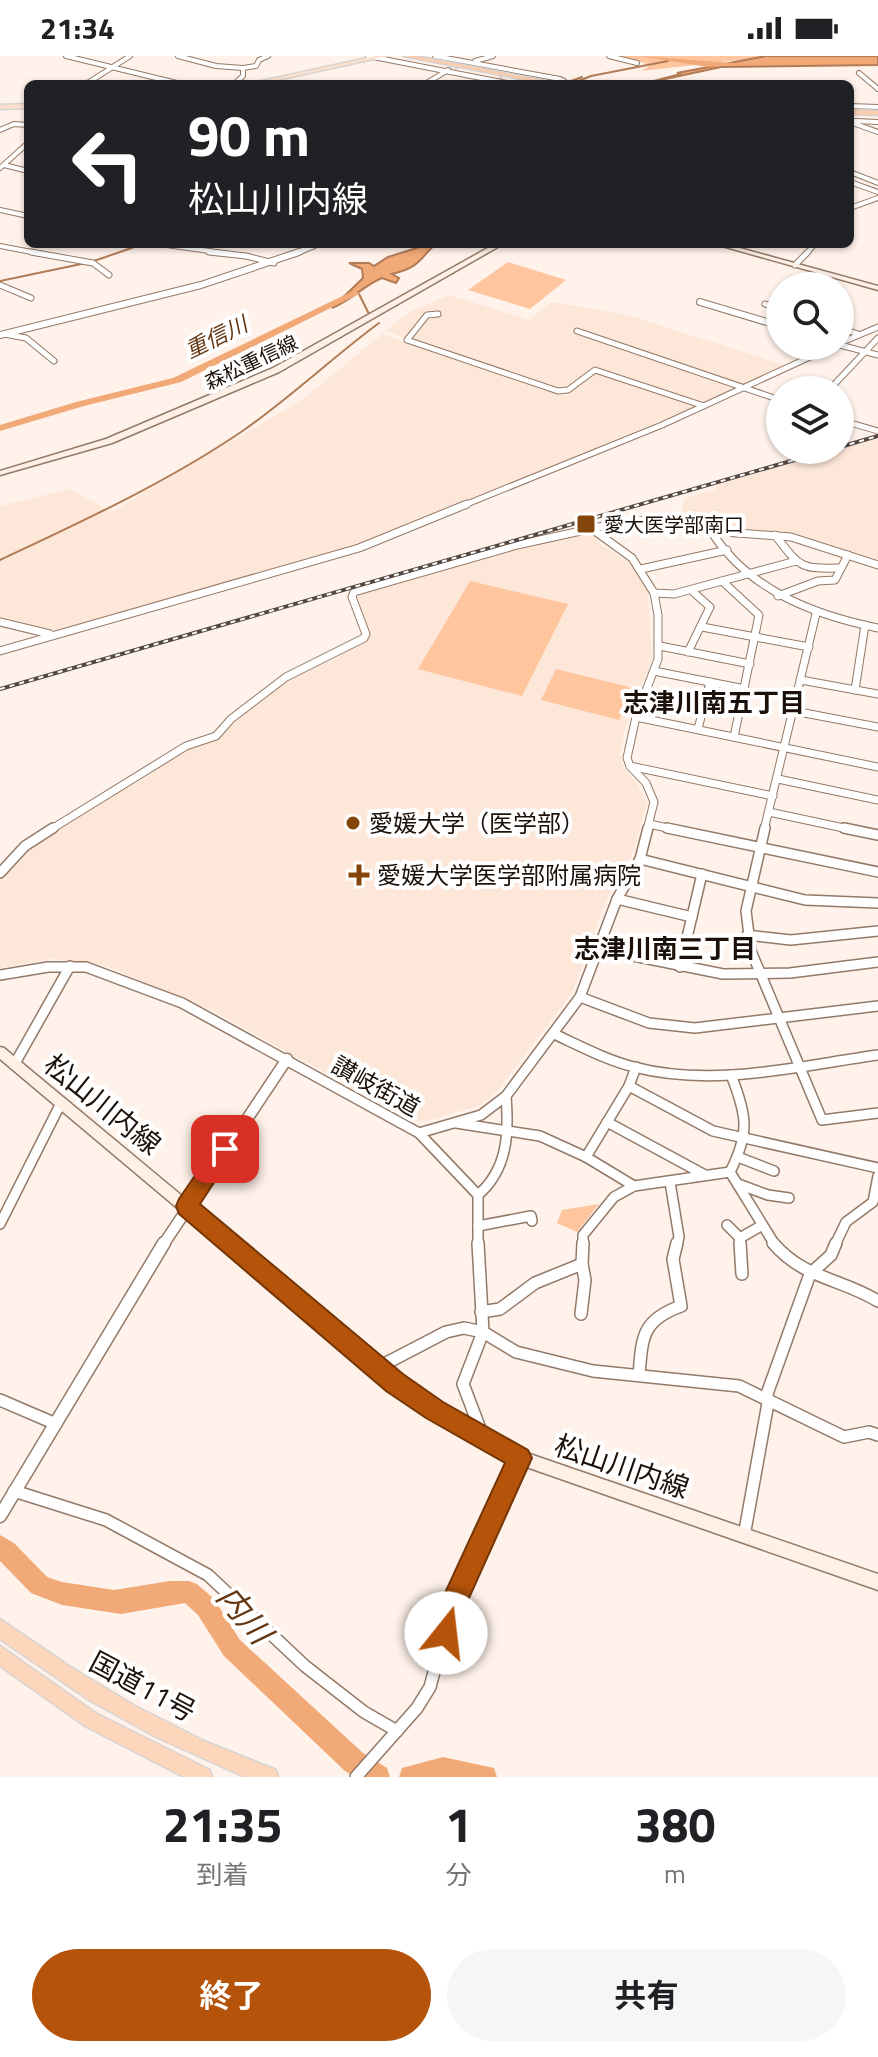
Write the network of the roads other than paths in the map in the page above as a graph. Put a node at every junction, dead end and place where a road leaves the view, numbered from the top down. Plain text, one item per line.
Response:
1 (66, 56) edge
2 (130, 56) edge
3 (178, 56) edge
4 (268, 56) edge
5 (368, 56) edge
6 (391, 56) edge
7 (406, 56) edge
8 (435, 56) edge
9 (493, 56) edge
10 (609, 56) edge
11 (194, 57) edge
12 (380, 57) edge
13 (637, 63) dead end
14 (467, 64) junction
15 (112, 66) junction
16 (243, 68) junction
17 (447, 71) junction
18 (859, 73) dead end
19 (92, 80) edge
20 (166, 80) edge
21 (238, 80) edge
22 (270, 80) edge
23 (432, 80) edge
24 (496, 80) edge
25 (526, 80) edge
26 (528, 80) edge
27 (558, 80) edge
28 (878, 89) edge
29 (24, 106) edge
30 (0, 107) edge
31 (878, 115) edge
32 (854, 117) edge
33 (854, 119) edge
34 (24, 125) edge
35 (0, 130) edge
36 (878, 132) edge
37 (24, 147) edge
38 (0, 159) edge
39 (9, 161) junction
40 (2, 167) edge
41 (24, 170) edge
42 (854, 174) edge
43 (854, 183) edge
44 (878, 183) edge
45 (878, 192) edge
46 (878, 198) edge
47 (854, 207) edge
48 (0, 210) edge
49 (24, 215) edge
50 (0, 246) edge
51 (176, 248) edge
52 (309, 248) edge
53 (493, 248) edge
54 (733, 248) edge
55 (811, 248) edge
56 (274, 263) junction
57 (795, 265) junction
58 (109, 275) dead end
59 (0, 285) edge
60 (878, 288) edge
61 (31, 298) dead end
62 (700, 302) dead end
63 (438, 314) dead end
64 (766, 322) edge
65 (878, 327) edge
66 (26, 329) junction
67 (577, 331) dead end
68 (854, 332) edge
69 (859, 334) junction
70 (2, 335) edge
71 (854, 337) edge
72 (26, 338) junction
73 (878, 338) edge
74 (854, 348) edge
75 (864, 351) junction
76 (878, 355) edge
77 (804, 360) edge
78 (54, 361) dead end
79 (842, 376) edge
80 (744, 388) junction
81 (766, 395) edge
82 (705, 406) junction
83 (854, 424) edge
84 (878, 431) edge
85 (0, 473) edge
86 (592, 529) junction
87 (711, 531) junction
88 (775, 535) junction
89 (727, 550) junction
90 (848, 555) junction
91 (796, 561) junction
92 (878, 565) edge
93 (840, 568) junction
94 (641, 569) junction
95 (749, 572) junction
96 (722, 581) junction
97 (691, 590) junction
98 (654, 593) junction
99 (777, 596) junction
100 (816, 614) junction
101 (0, 622) edge
102 (865, 625) junction
103 (702, 627) junction
104 (878, 628) edge
105 (55, 635) junction
106 (756, 637) junction
107 (660, 646) junction
108 (809, 647) junction
109 (0, 651) edge
110 (688, 652) junction
111 (750, 664) junction
112 (654, 671) junction
113 (801, 680) junction
114 (710, 682) junction
115 (745, 689) junction
116 (855, 690) junction
117 (878, 694) edge
118 (794, 711) junction
119 (636, 717) junction
120 (878, 727) edge
121 (698, 729) junction
122 (734, 737) junction
123 (786, 747) junction
124 (630, 766) junction
125 (878, 767) edge
126 (778, 779) junction
127 (773, 796) junction
128 (878, 800) edge
129 (769, 812) junction
130 (649, 824) junction
131 (878, 835) edge
132 (760, 849) junction
133 (640, 859) junction
134 (878, 872) edge
135 (0, 873) edge
136 (702, 874) junction
137 (751, 886) junction
138 (617, 899) junction
139 (878, 903) edge
140 (692, 917) junction
141 (878, 931) edge
142 (747, 935) junction
143 (599, 949) junction
144 (878, 962) edge
145 (70, 966) junction
146 (680, 967) junction
147 (760, 973) junction
148 (0, 975) edge
149 (580, 997) junction
150 (878, 1006) edge
151 (779, 1020) junction
152 (554, 1034) junction
153 (0, 1052) edge
154 (878, 1055) edge
155 (287, 1059) junction
156 (14, 1065) junction
157 (798, 1065) junction
158 (636, 1067) junction
159 (731, 1075) junction
160 (629, 1086) junction
161 (506, 1096) junction
162 (61, 1103) junction
163 (878, 1113) edge
164 (452, 1122) junction
165 (607, 1122) junction
166 (507, 1131) junction
167 (419, 1133) junction
168 (744, 1140) junction
169 (586, 1157) junction
170 (738, 1157) junction
171 (878, 1168) edge
172 (774, 1171) dead end
173 (730, 1172) junction
174 (706, 1176) junction
175 (878, 1176) edge
176 (670, 1182) junction
177 (738, 1184) junction
178 (634, 1186) junction
179 (478, 1195) junction
180 (789, 1198) dead end
181 (875, 1203) edge
182 (186, 1206) junction
183 (532, 1221) dead end
184 (0, 1224) edge
185 (727, 1225) dead end
186 (478, 1226) junction
187 (759, 1227) junction
188 (740, 1238) junction
189 (582, 1264) junction
190 (742, 1274) dead end
191 (810, 1274) junction
192 (878, 1301) edge
193 (481, 1312) junction
194 (581, 1314) dead end
195 (483, 1332) junction
196 (377, 1368) junction
197 (639, 1375) junction
198 (768, 1398) junction
199 (0, 1400) edge
200 (56, 1424) junction
201 (878, 1435) edge
202 (483, 1439) junction
203 (520, 1458) junction
204 (14, 1491) junction
205 (0, 1516) edge
206 (744, 1536) junction
207 (878, 1582) edge
208 (0, 1628) edge
209 (0, 1655) edge
210 (397, 1731) junction
211 (203, 1777) edge
212 (269, 1777) edge
213 (356, 1777) edge

1 - 15 street
2 - 15 street
3 - 11 street
4 - 16 street
5 - 12 street
6 - 25 highway
7 - 26 highway
8 - 14 street
9 - 14 street
10 - 13 street
11 - 16 street
12 - 17 street
12 - 22 main road
14 - 27 street
15 - 19 street
15 - 20 street
16 - 21 street
17 - 23 street
17 - 24 street
18 - 28 street
29 - 30 main road
31 - 32 highway
33 - 36 street
34 - 35 street
37 - 39 street
38 - 39 street
39 - 40 street
40 - 41 street
42 - 44 street
43 - 45 street
46 - 47 street
48 - 49 street
50 - 58 street
51 - 56 street
52 - 56 street
53 - 85 main road, 森松重信線
54 - 57 main road
55 - 57 street
56 - 66 street
57 - 60 main road
59 - 61 street
62 - 64 street
63 - 82 street
65 - 69 street
66 - 70 street
66 - 72 street
67 - 80 street
68 - 69 street
69 - 71 street
70 - 72 street
72 - 78 street
73 - 75 street
74 - 75 street
75 - 76 street
75 - 79 street
77 - 80 street
80 - 81 street
80 - 82 street
82 - 105 street
83 - 84 street
86 - 87 street
86 - 94 street
86 - 135 street
87 - 88 street
87 - 89 street
88 - 90 street
88 - 91 street
89 - 94 street
89 - 95 street
90 - 92 street
90 - 93 street
91 - 93 street
91 - 95 street
93 - 99 street
94 - 98 street
95 - 96 street
95 - 99 street
96 - 97 street
96 - 106 street
97 - 98 street
97 - 103 street
98 - 107 street
99 - 100 street
100 - 102 street
100 - 108 street
101 - 105 street
102 - 104 street
102 - 116 street
103 - 106 street
103 - 110 street
105 - 109 street
106 - 108 street
106 - 111 street
107 - 110 street
107 - 112 street
108 - 113 street
110 - 111 street
111 - 115 street
112 - 114 street
112 - 119 street
113 - 116 street
113 - 118 street
114 - 115 street
114 - 121 street
115 - 122 street
116 - 117 street
118 - 120 street
118 - 123 street
119 - 121 street
119 - 124 street
121 - 122 street
122 - 123 street
123 - 125 street
123 - 126 street
124 - 127 street
124 - 130 street
126 - 127 street
126 - 128 street
127 - 129 street
129 - 131 street
129 - 132 street
130 - 132 street
130 - 133 street
132 - 134 street
132 - 137 street
133 - 136 street
133 - 138 street
136 - 137 street
136 - 140 street
137 - 139 street
137 - 142 street
138 - 140 street
138 - 143 street
140 - 146 street
141 - 142 street
142 - 147 street
143 - 146 street
143 - 149 street
144 - 147 street
145 - 148 street, 讃岐街道
145 - 155 street, 讃岐街道
145 - 156 street
146 - 147 street
147 - 151 street
149 - 151 street
149 - 152 street
150 - 151 street
151 - 157 street
152 - 158 street
152 - 161 street
153 - 156 main road, 松山川内線
154 - 157 street
155 - 167 street, 讃岐街道
155 - 182 street
156 - 162 main road, 松山川内線
157 - 159 street
157 - 163 street
158 - 159 street
158 - 160 street
159 - 168 street
160 - 165 street
160 - 168 street
161 - 164 street
161 - 166 street
162 - 182 main road, 松山川内線
162 - 184 street
164 - 166 street
164 - 167 street
165 - 169 street
165 - 174 street
166 - 169 street
166 - 179 street
167 - 179 street, 讃岐街道
168 - 170 street
168 - 171 street
169 - 178 street
170 - 172 street
170 - 173 street
173 - 174 street
173 - 177 street
174 - 176 street
175 - 181 street
176 - 178 street
176 - 197 street
177 - 180 street
177 - 187 street
178 - 189 street
179 - 186 street
181 - 191 street
182 - 196 main road, 松山川内線
182 - 200 street
183 - 186 street
185 - 188 street
186 - 193 street
187 - 188 street
187 - 191 street
188 - 190 street
189 - 193 street
189 - 194 street
191 - 192 street
191 - 198 street
193 - 195 street
195 - 196 street
195 - 197 street
195 - 202 street
196 - 202 main road, 松山川内線
197 - 198 street
198 - 201 street
198 - 206 street
199 - 200 street
200 - 204 street
202 - 203 main road, 松山川内線
203 - 206 main road, 松山川内線
203 - 210 street
204 - 205 street
204 - 210 street
206 - 207 main road, 松山川内線
208 - 212 highway, 国道11号
209 - 211 highway, 国道11号
210 - 213 street

